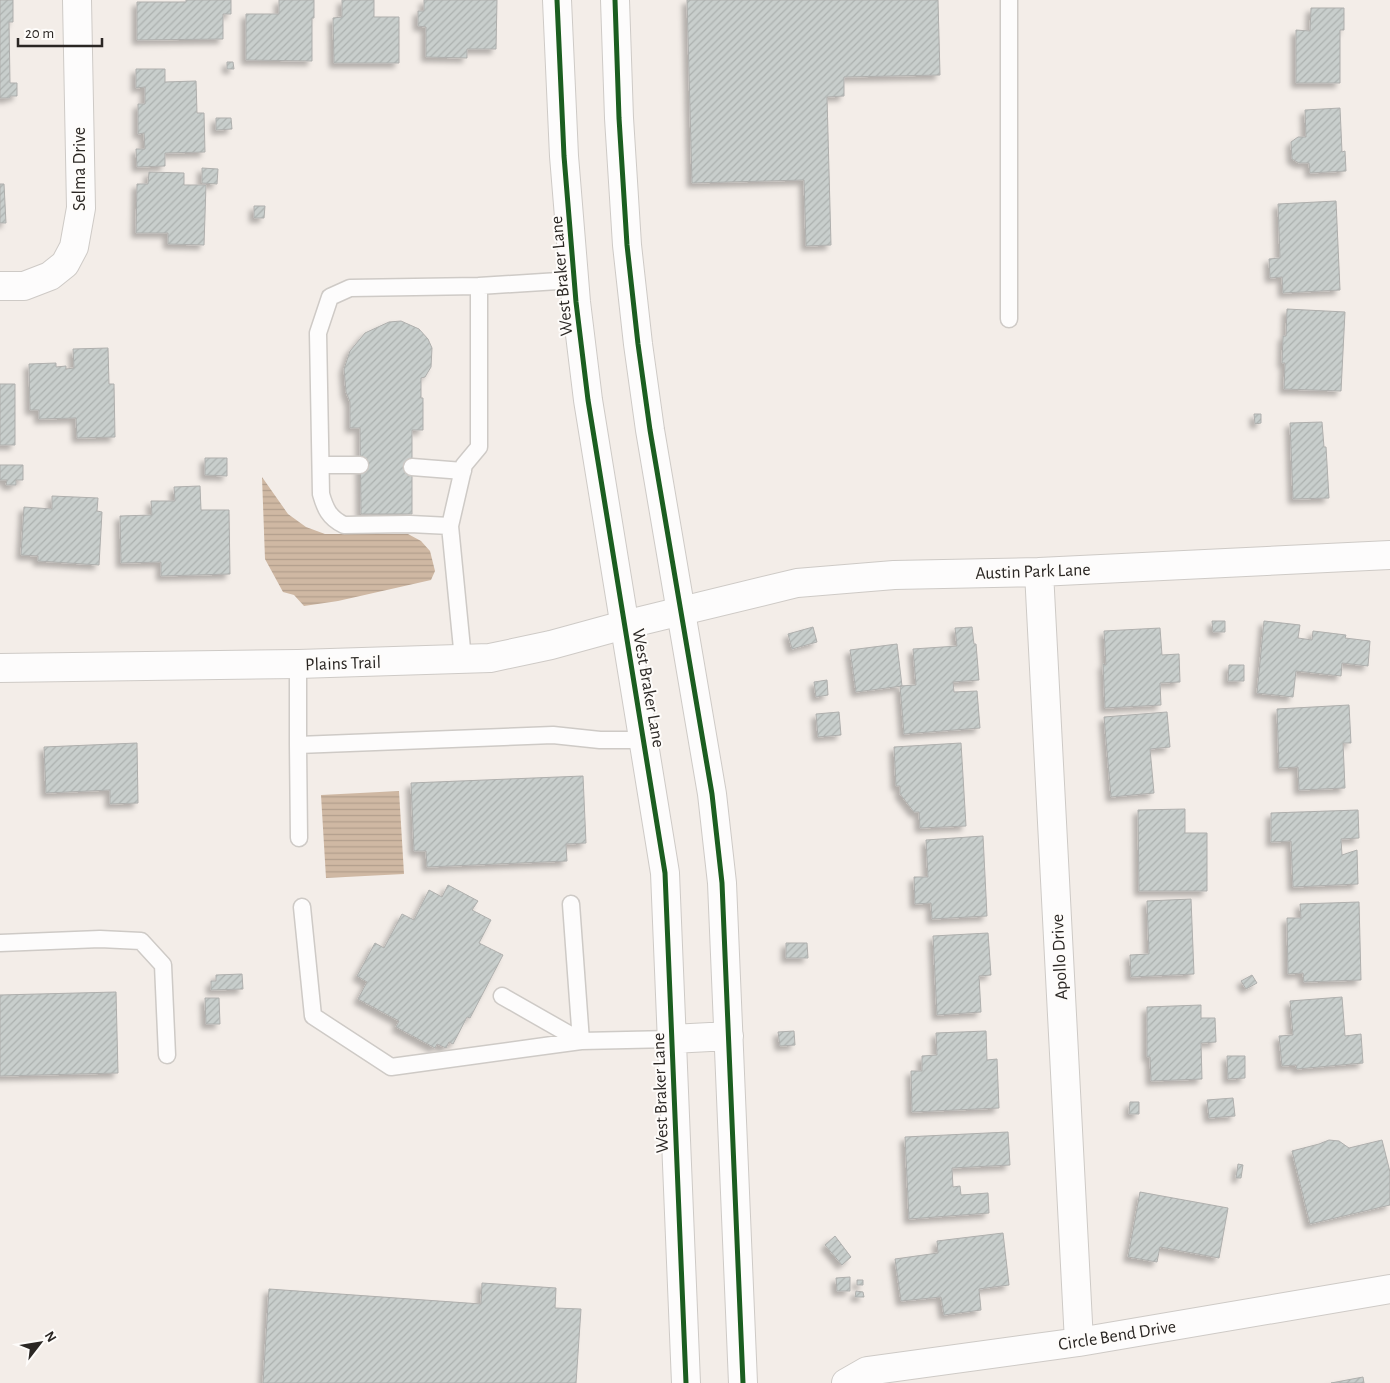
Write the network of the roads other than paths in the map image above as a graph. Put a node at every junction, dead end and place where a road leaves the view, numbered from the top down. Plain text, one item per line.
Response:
1 (77, 0) edge
2 (557, 0) edge
3 (615, 0) edge
4 (1009, 0) edge
5 (574, 280) junction
6 (0, 286) edge
7 (479, 286) junction
8 (1009, 319) dead end
9 (360, 465) dead end
10 (321, 466) junction
11 (412, 467) dead end
12 (463, 471) junction
13 (450, 526) junction
14 (1390, 556) edge
15 (1039, 572) junction
16 (680, 611) junction
17 (624, 625) junction
18 (463, 659) junction
19 (298, 664) junction
20 (0, 668) edge
21 (644, 740) junction
22 (298, 745) junction
23 (299, 838) dead end
24 (571, 904) dead end
25 (302, 907) dead end
26 (0, 942) edge
27 (502, 996) dead end
28 (729, 1036) junction
29 (672, 1039) junction
30 (581, 1041) junction
31 (167, 1055) dead end
32 (1390, 1288) edge
33 (1079, 1342) junction
34 (686, 1383) edge
35 (743, 1383) edge
36 (846, 1383) edge

1 - 6 street, Selma Drive
2 - 5 street, West Braker Lane
3 - 16 street
4 - 8 lane
5 - 7 lane
5 - 17 street, West Braker Lane
7 - 10 lane
7 - 12 lane
9 - 10 lane
10 - 13 lane
11 - 12 lane
12 - 13 lane
13 - 18 lane
14 - 15 street, Austin Park Lane
15 - 16 street, Austin Park Lane
15 - 33 street, Apollo Drive
16 - 17 street, Plains Trail
16 - 28 street
17 - 18 street, Plains Trail
17 - 21 street, West Braker Lane
18 - 19 street, Plains Trail
19 - 20 street, Plains Trail
19 - 22 lane
21 - 22 lane
21 - 29 street, West Braker Lane
22 - 23 lane
24 - 30 lane
25 - 30 lane
26 - 31 lane
27 - 30 lane
28 - 29 street
28 - 35 street
29 - 30 lane
29 - 34 street, West Braker Lane
32 - 33 street, Circle Bend Drive
33 - 36 street, Circle Bend Drive

